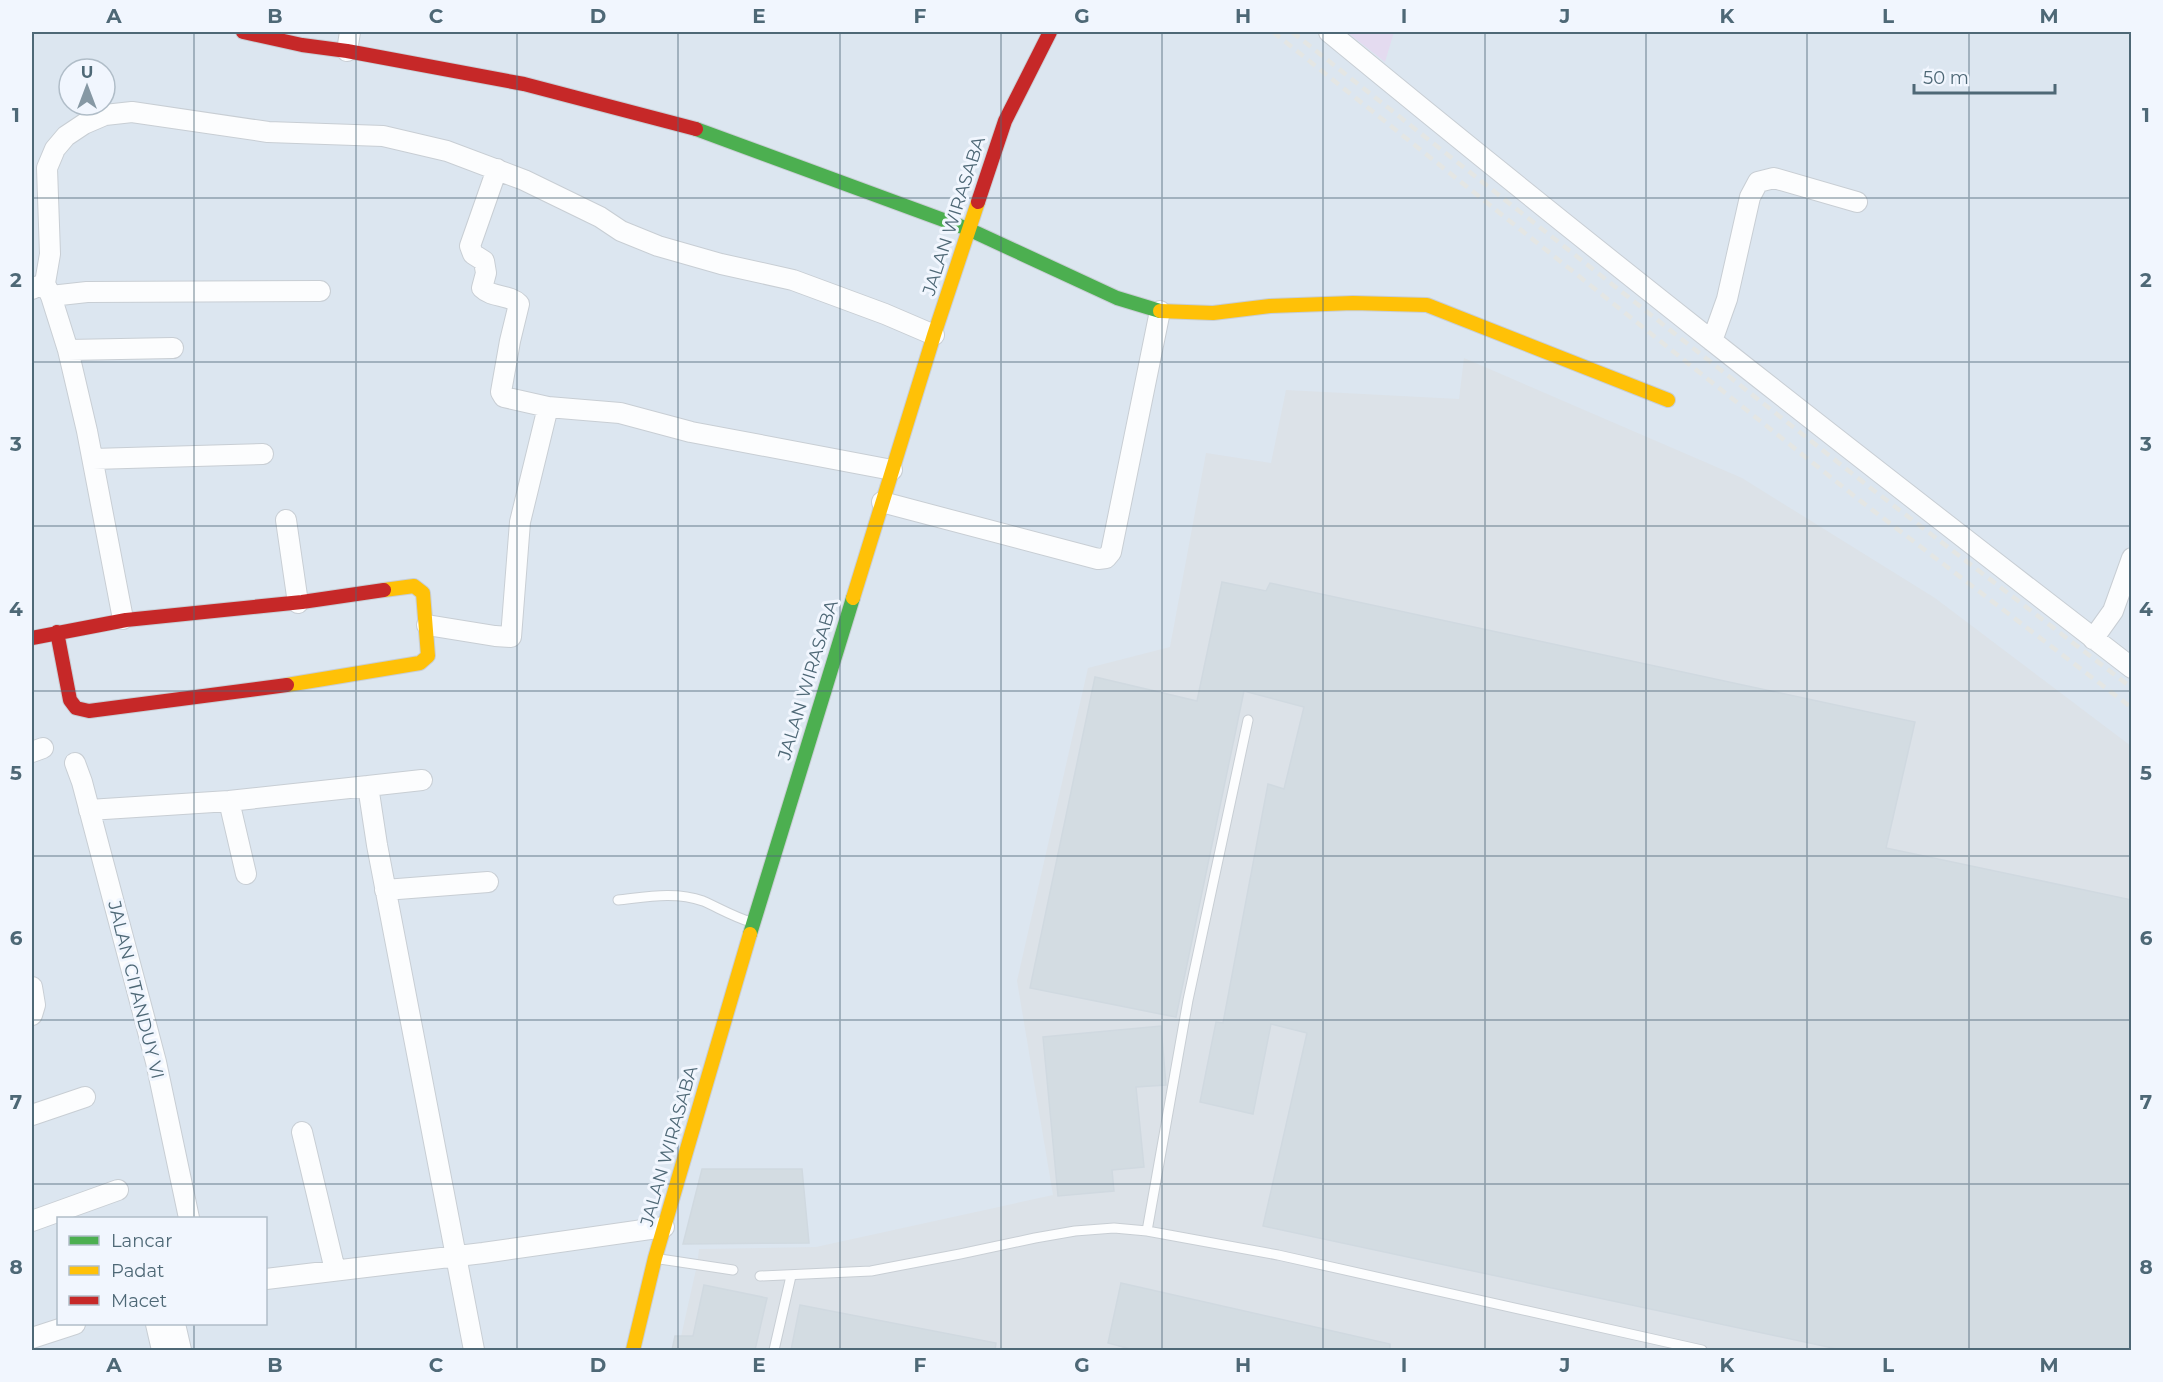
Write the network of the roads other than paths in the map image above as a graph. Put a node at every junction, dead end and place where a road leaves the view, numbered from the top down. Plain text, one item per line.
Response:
1 (243, 32) edge
2 (1050, 32) edge
3 (1329, 32) edge
4 (349, 41) edge
5 (497, 169) junction
6 (1857, 202) dead end
7 (968, 229) junction
8 (42, 289) edge
9 (320, 291) dead end
10 (1160, 311) junction
11 (934, 335) junction
12 (1712, 341) junction
13 (173, 348) dead end
14 (68, 350) junction
15 (1668, 400) dead end
16 (548, 407) junction
17 (263, 454) dead end
18 (93, 459) junction
19 (892, 470) junction
20 (882, 502) junction
21 (286, 520) dead end
22 (2132, 558) edge
23 (298, 603) junction
24 (123, 620) junction
25 (427, 625) junction
26 (57, 632) junction
27 (32, 638) edge
28 (2093, 639) junction
29 (2132, 668) edge
30 (1248, 720) dead end
31 (75, 764) dead end
32 (422, 780) dead end
33 (368, 786) junction
34 (229, 801) junction
35 (89, 810) junction
36 (246, 874) dead end
37 (488, 882) dead end
38 (385, 890) junction
39 (618, 900) dead end
40 (753, 923) junction
41 (32, 987) edge
42 (32, 1015) edge
43 (85, 1096) dead end
44 (32, 1115) edge
45 (302, 1132) dead end
46 (118, 1190) dead end
47 (189, 1217) edge
48 (32, 1221) edge
49 (664, 1227) junction
50 (1147, 1232) junction
51 (457, 1255) junction
52 (655, 1258) junction
53 (335, 1270) junction
54 (733, 1270) dead end
55 (760, 1276) dead end
56 (791, 1276) junction
57 (267, 1279) edge
58 (69, 1325) edge
59 (156, 1325) edge
60 (176, 1325) edge
61 (32, 1338) edge
62 (162, 1350) edge
63 (182, 1350) edge
64 (474, 1350) edge
65 (633, 1350) edge
66 (774, 1350) edge
67 (1702, 1350) edge

1 - 4 street
2 - 7 street, JALAN WIRASABA
3 - 12 street
4 - 7 street
5 - 8 street
5 - 11 street
5 - 16 street
6 - 12 street
7 - 10 street
7 - 11 street, JALAN WIRASABA
8 - 9 street
8 - 14 street
10 - 15 street
10 - 20 street
11 - 19 street, JALAN WIRASABA
12 - 28 street
13 - 14 street
14 - 18 street
16 - 19 street
16 - 25 street
17 - 18 street
18 - 24 street
19 - 20 street, JALAN WIRASABA
20 - 40 street, JALAN WIRASABA
21 - 23 street
22 - 28 street
23 - 24 street
23 - 25 street
24 - 26 street
25 - 26 street
26 - 27 street
28 - 29 street
30 - 50 lane
31 - 35 street, JALAN CITANDUY VI
32 - 33 street
33 - 34 street
33 - 38 street
34 - 35 street
34 - 36 street
35 - 47 street, JALAN CITANDUY VI
37 - 38 street
38 - 51 street
39 - 40 lane
40 - 49 street, JALAN WIRASABA
41 - 42 street
43 - 44 street
45 - 53 street
46 - 48 street
49 - 51 street
49 - 52 street, JALAN WIRASABA
50 - 56 lane
50 - 67 lane
51 - 53 street
51 - 64 street
52 - 54 lane
52 - 65 street, JALAN WIRASABA
53 - 57 street
55 - 56 lane
56 - 66 lane
58 - 61 street
59 - 62 street
60 - 63 street

